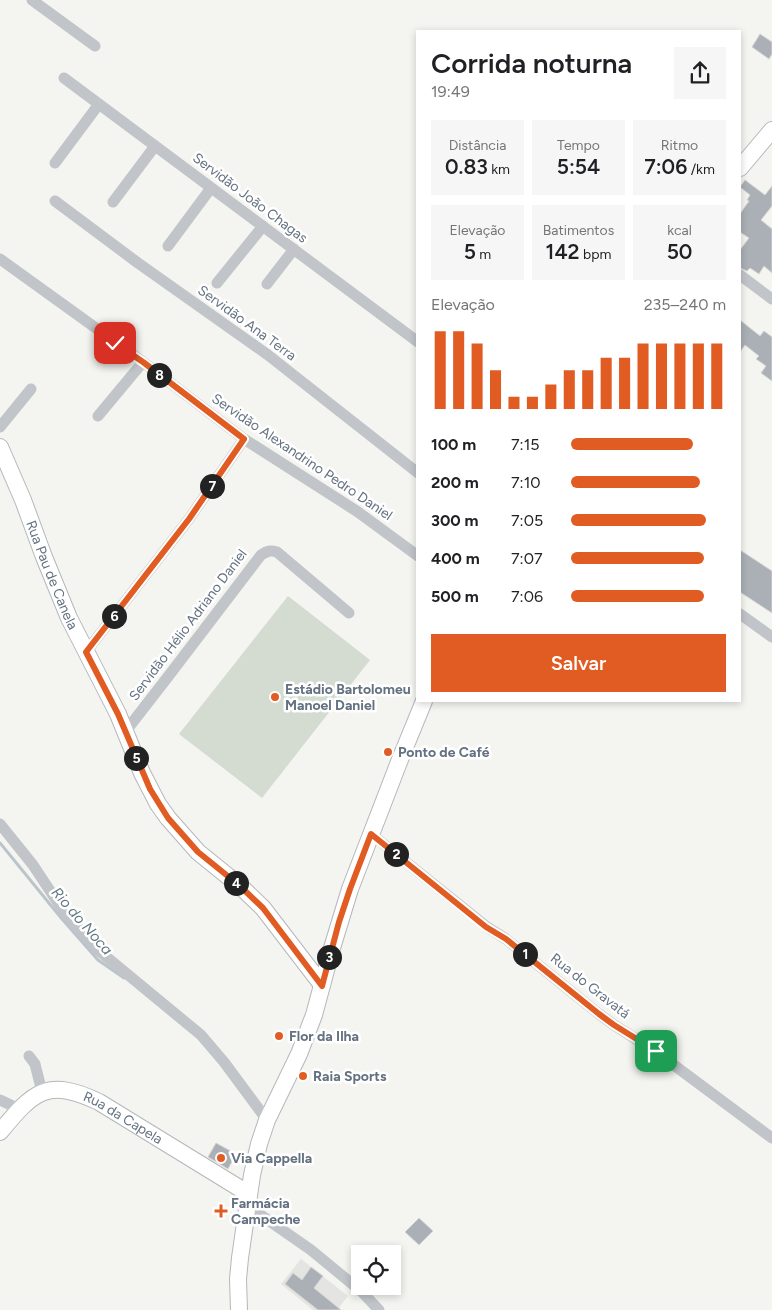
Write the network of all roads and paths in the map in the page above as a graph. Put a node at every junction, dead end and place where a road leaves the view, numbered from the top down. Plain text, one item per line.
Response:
1 (32, 0) edge
2 (95, 46) dead end
3 (64, 78) dead end
4 (99, 104) junction
5 (772, 130) edge
6 (155, 146) junction
7 (55, 164) dead end
8 (741, 167) edge
9 (211, 188) junction
10 (55, 201) dead end
11 (113, 202) dead end
12 (263, 226) junction
13 (168, 246) dead end
14 (294, 249) junction
15 (0, 259) edge
16 (741, 276) edge
17 (217, 283) dead end
18 (267, 284) dead end
19 (772, 299) edge
20 (416, 340) edge
21 (143, 362) junction
22 (31, 389) dead end
23 (98, 416) dead end
24 (0, 427) edge
25 (244, 439) junction
26 (0, 447) edge
27 (416, 471) edge
28 (416, 555) edge
29 (350, 613) dead end
30 (741, 615) edge
31 (772, 637) edge
32 (86, 652) junction
33 (424, 702) edge
34 (125, 732) junction
35 (0, 824) edge
36 (371, 834) junction
37 (322, 986) junction
38 (29, 1056) dead end
39 (42, 1092) junction
40 (0, 1100) edge
41 (19, 1109) junction
42 (267, 1120) junction
43 (0, 1132) edge
44 (772, 1138) edge
45 (249, 1200) junction
46 (239, 1310) edge
47 (379, 1310) edge

1 - 2 street
3 - 4 street, Servidão João Chagas
4 - 6 street, Servidão João Chagas
4 - 7 street
5 - 8 main road
6 - 9 street, Servidão João Chagas
6 - 11 street
9 - 12 street, Servidão João Chagas
9 - 13 street
10 - 27 street, Servidão Ana Terra
12 - 14 street, Servidão João Chagas
12 - 17 street
14 - 18 street
14 - 20 street, Servidão João Chagas
15 - 21 street, Servidão Alexandrino Pedro Daniel
16 - 19 street
21 - 23 street
21 - 25 street, Servidão Alexandrino Pedro Daniel
22 - 24 street
25 - 28 street, Servidão Alexandrino Pedro Daniel
25 - 32 street
26 - 32 main road, Rua Pau de Canela
29 - 34 street, Servidão Hélio Adriano Daniel
30 - 31 street
32 - 34 main road, Rua Pau de Canela
33 - 36 main road
34 - 37 main road, Rua Pau de Canela
35 - 42 street
36 - 37 main road
36 - 44 street, Rua do Gravatá
37 - 42 main road
38 - 39 street
39 - 41 main road
39 - 45 main road, Rua da Capela
40 - 41 street
41 - 43 main road
42 - 45 main road
45 - 46 main road
45 - 47 street, Rua da Capela

